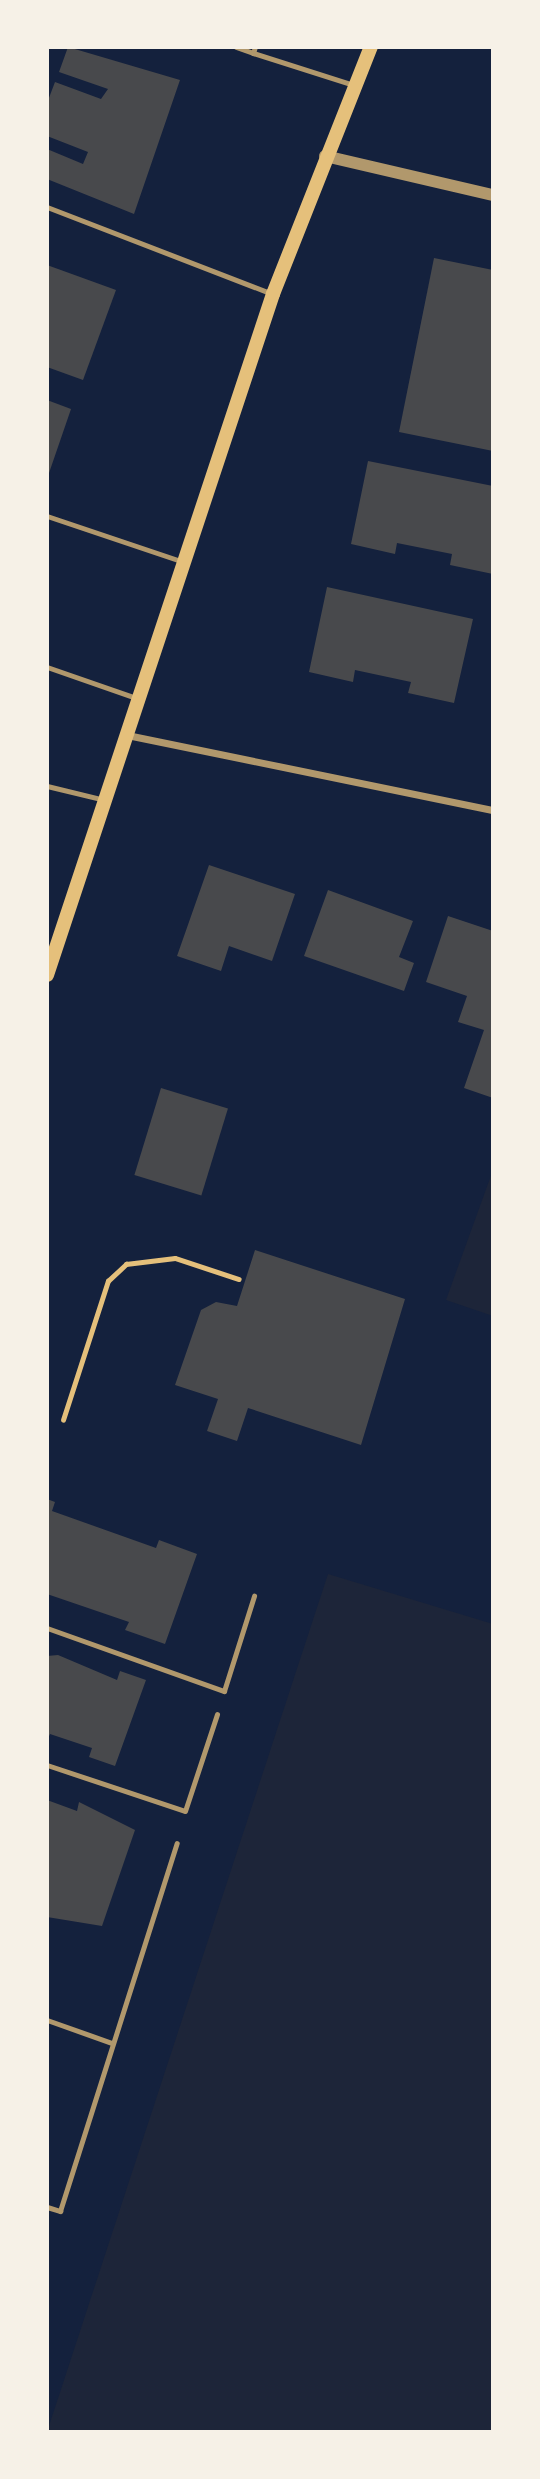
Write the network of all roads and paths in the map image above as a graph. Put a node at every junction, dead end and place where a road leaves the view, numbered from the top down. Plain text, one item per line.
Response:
1 (236, 47) edge
2 (370, 47) edge
3 (254, 50) edge
4 (354, 85) junction
5 (325, 156) junction
6 (493, 195) edge
7 (47, 207) edge
8 (273, 294) junction
9 (47, 516) edge
10 (184, 562) junction
11 (47, 667) edge
12 (139, 699) junction
13 (127, 736) junction
14 (47, 786) edge
15 (105, 800) junction
16 (493, 810) edge
17 (54, 935) edge
18 (47, 975) edge
19 (239, 1279) dead end
20 (63, 1420) dead end
21 (254, 1596) dead end
22 (47, 1629) edge
23 (217, 1714) dead end
24 (47, 1765) edge
25 (177, 1843) dead end
26 (47, 2020) edge
27 (112, 2043) junction
28 (47, 2207) edge

1 - 3 lane
2 - 4 main road
3 - 4 lane
4 - 5 main road
5 - 6 street
5 - 8 main road
7 - 8 lane
8 - 10 main road
9 - 10 lane
10 - 12 main road
11 - 12 lane
12 - 13 main road
13 - 15 main road
13 - 16 street
14 - 15 lane
15 - 17 main road
17 - 18 main road
19 - 20 path
21 - 22 lane
23 - 24 lane
25 - 27 lane
26 - 27 lane
27 - 28 lane

